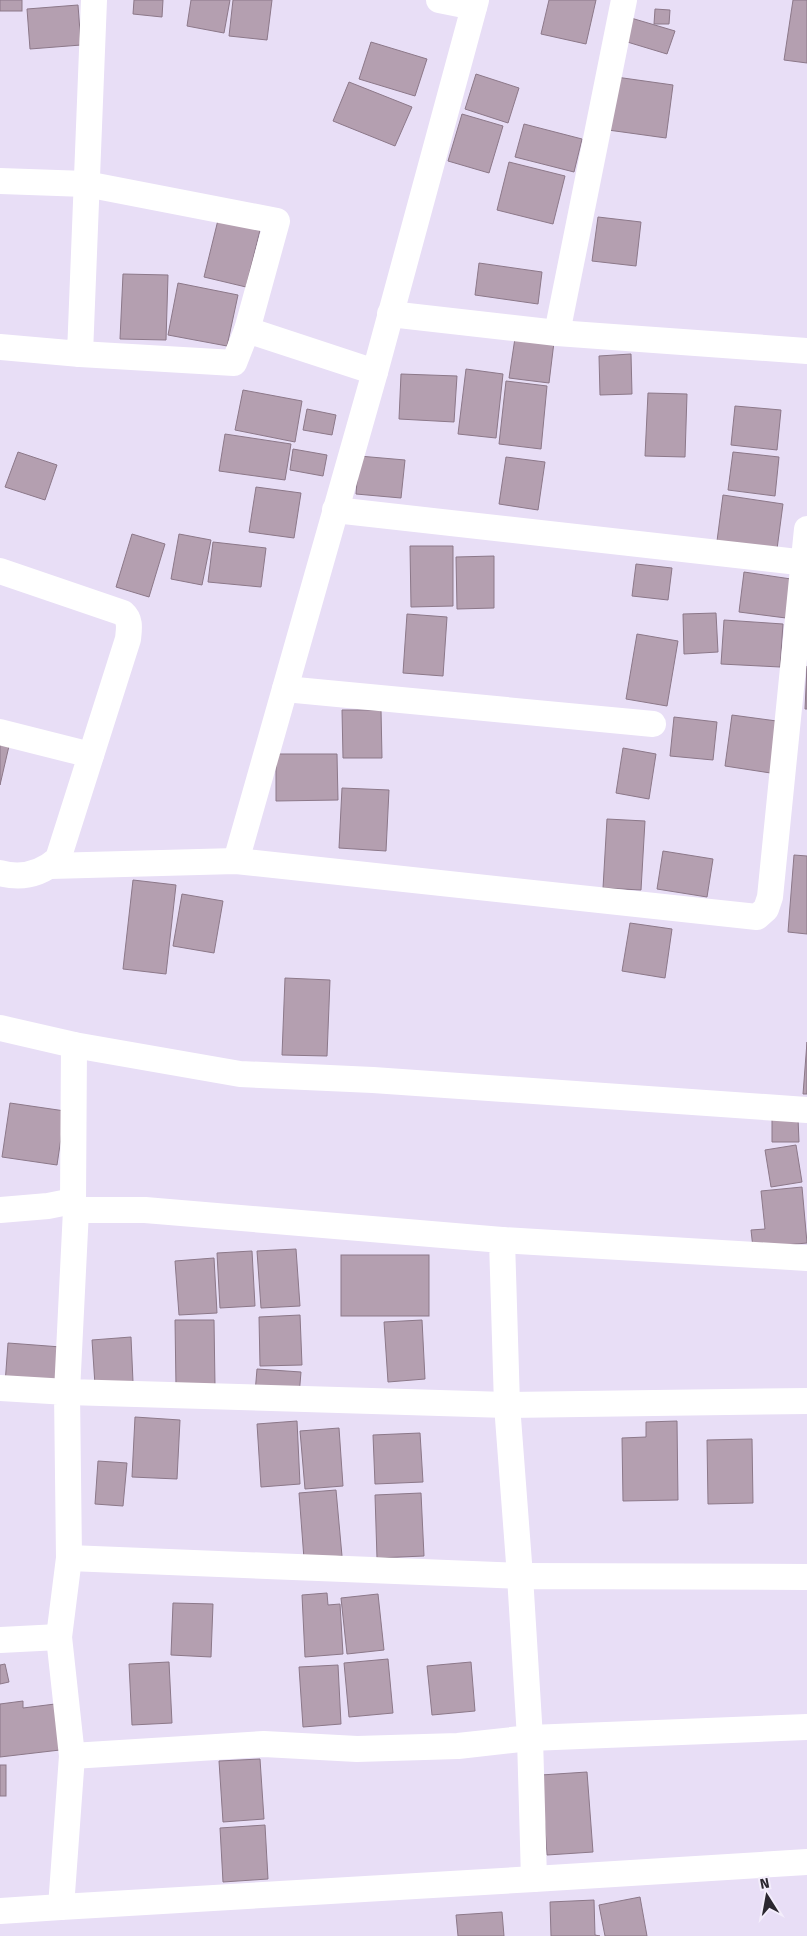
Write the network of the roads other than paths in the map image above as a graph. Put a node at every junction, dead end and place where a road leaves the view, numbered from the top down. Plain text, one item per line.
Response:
1 (94, 0) edge
2 (439, 0) edge
3 (624, 0) edge
4 (475, 3) edge
5 (0, 181) edge
6 (86, 184) junction
7 (390, 314) junction
8 (248, 330) junction
9 (557, 333) junction
10 (0, 347) edge
11 (807, 351) edge
12 (80, 354) junction
13 (375, 372) junction
14 (336, 510) junction
15 (807, 529) edge
16 (806, 563) edge
17 (0, 571) edge
18 (285, 689) junction
19 (654, 724) dead end
20 (0, 732) edge
21 (91, 755) junction
22 (236, 861) junction
23 (50, 866) junction
24 (0, 873) edge
25 (0, 1028) edge
26 (74, 1045) junction
27 (807, 1110) edge
28 (74, 1205) junction
29 (0, 1210) edge
30 (502, 1240) junction
31 (807, 1258) edge
32 (0, 1388) edge
33 (67, 1392) junction
34 (807, 1402) edge
35 (507, 1405) junction
36 (69, 1558) junction
37 (520, 1576) junction
38 (807, 1577) edge
39 (59, 1636) junction
40 (0, 1640) edge
41 (807, 1727) edge
42 (530, 1738) junction
43 (72, 1756) junction
44 (807, 1862) edge
45 (534, 1879) junction
46 (61, 1907) junction
47 (0, 1911) edge

1 - 6 street
2 - 4 street
3 - 9 street
4 - 7 street
5 - 6 street
6 - 8 street
6 - 12 street
7 - 9 street
7 - 13 street
8 - 12 street
8 - 13 street
9 - 11 street
10 - 12 street
13 - 14 street
14 - 16 street
14 - 18 street
15 - 16 street
16 - 22 street
17 - 21 street
18 - 19 street
18 - 22 street
20 - 21 street
21 - 23 street
22 - 23 street
23 - 24 street
25 - 26 street
26 - 27 street
26 - 28 street
28 - 29 street
28 - 30 street
28 - 33 street
30 - 31 street
30 - 35 street
32 - 33 street
33 - 35 street
33 - 36 street
34 - 35 street
35 - 37 street
36 - 37 street
36 - 39 street
37 - 38 street
37 - 42 street
39 - 40 street
39 - 43 street
41 - 42 street
42 - 43 street
42 - 45 street
43 - 46 street
44 - 45 street
45 - 46 street
46 - 47 street

